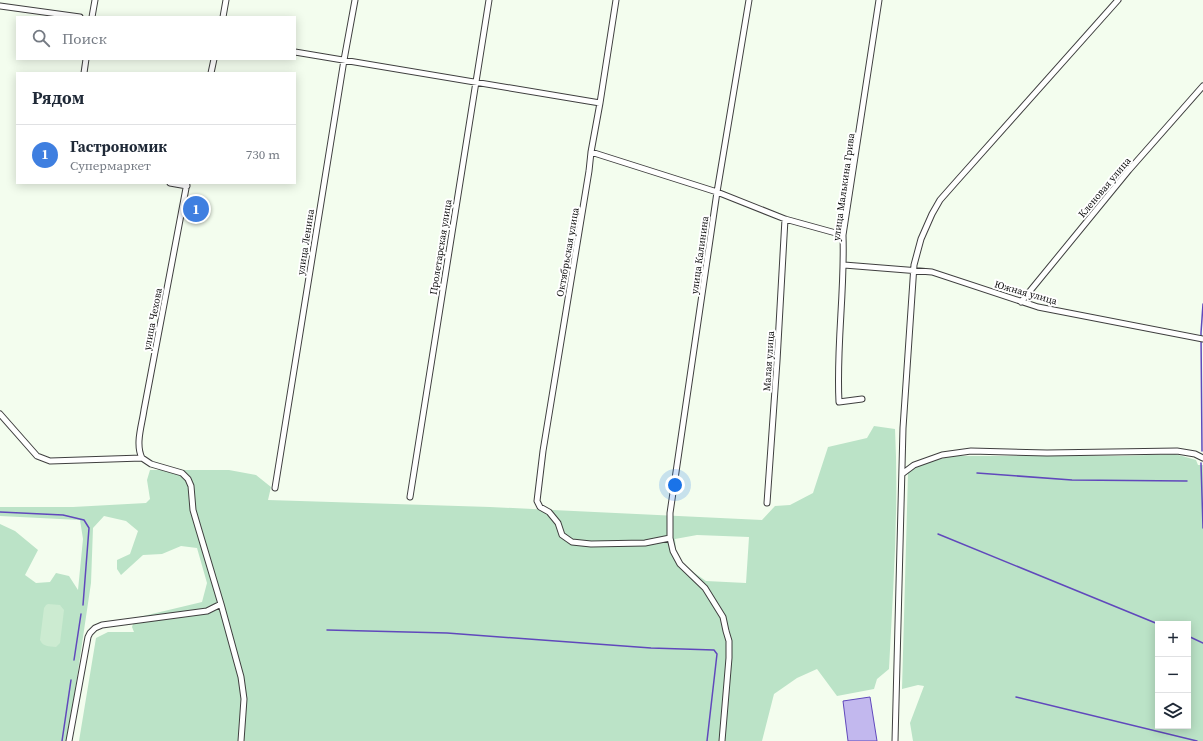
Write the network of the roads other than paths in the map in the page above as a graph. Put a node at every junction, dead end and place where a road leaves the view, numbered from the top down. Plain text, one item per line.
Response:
1 (96, 0) edge
2 (226, 0) edge
3 (356, 0) edge
4 (489, 0) edge
5 (616, 0) edge
6 (749, 0) edge
7 (880, 0) edge
8 (1118, 0) edge
9 (0, 6) edge
10 (73, 16) edge
11 (92, 16) edge
12 (223, 16) edge
13 (296, 52) edge
14 (86, 60) edge
15 (214, 60) edge
16 (344, 60) junction
17 (84, 72) edge
18 (211, 72) edge
19 (476, 82) junction
20 (1203, 86) edge
21 (600, 103) junction
22 (591, 152) junction
23 (187, 184) edge
24 (717, 192) junction
25 (785, 219) junction
26 (843, 235) junction
27 (844, 265) junction
28 (914, 270) junction
29 (1021, 302) junction
30 (1203, 338) edge
31 (862, 399) dead end
32 (0, 414) edge
33 (142, 458) junction
34 (1203, 458) edge
35 (902, 474) junction
36 (275, 488) dead end
37 (410, 497) dead end
38 (767, 503) dead end
39 (670, 538) junction
40 (221, 604) junction
41 (69, 741) edge
42 (241, 741) edge
43 (722, 741) edge
44 (894, 741) edge

1 - 11 street
2 - 12 street
3 - 16 street, улица Ленина
4 - 19 street, Пролетарская улица
5 - 21 street, Октябрьская улица
6 - 24 street, улица Калинина
7 - 26 street, улица Малькина Грива
8 - 28 street
9 - 10 street
13 - 16 street
14 - 17 street
15 - 18 street
16 - 19 street
16 - 36 street, улица Ленина
19 - 21 street
19 - 37 street, Пролетарская улица
20 - 29 street, Кленовая улица
21 - 22 street, Октябрьская улица
22 - 24 street
22 - 39 street, Октябрьская улица
23 - 33 street, улица Чехова
24 - 25 street
24 - 39 street, улица Калинина
25 - 26 street
25 - 38 street, Малая улица
26 - 27 street, улица Малькина Грива
27 - 28 street, Южная улица
27 - 31 street, улица Малькина Грива
28 - 29 street, Южная улица
28 - 35 street
29 - 30 street, Южная улица
32 - 33 street
33 - 40 street
34 - 35 street
35 - 44 street
39 - 43 street, улица Калинина
40 - 41 street
40 - 42 street

